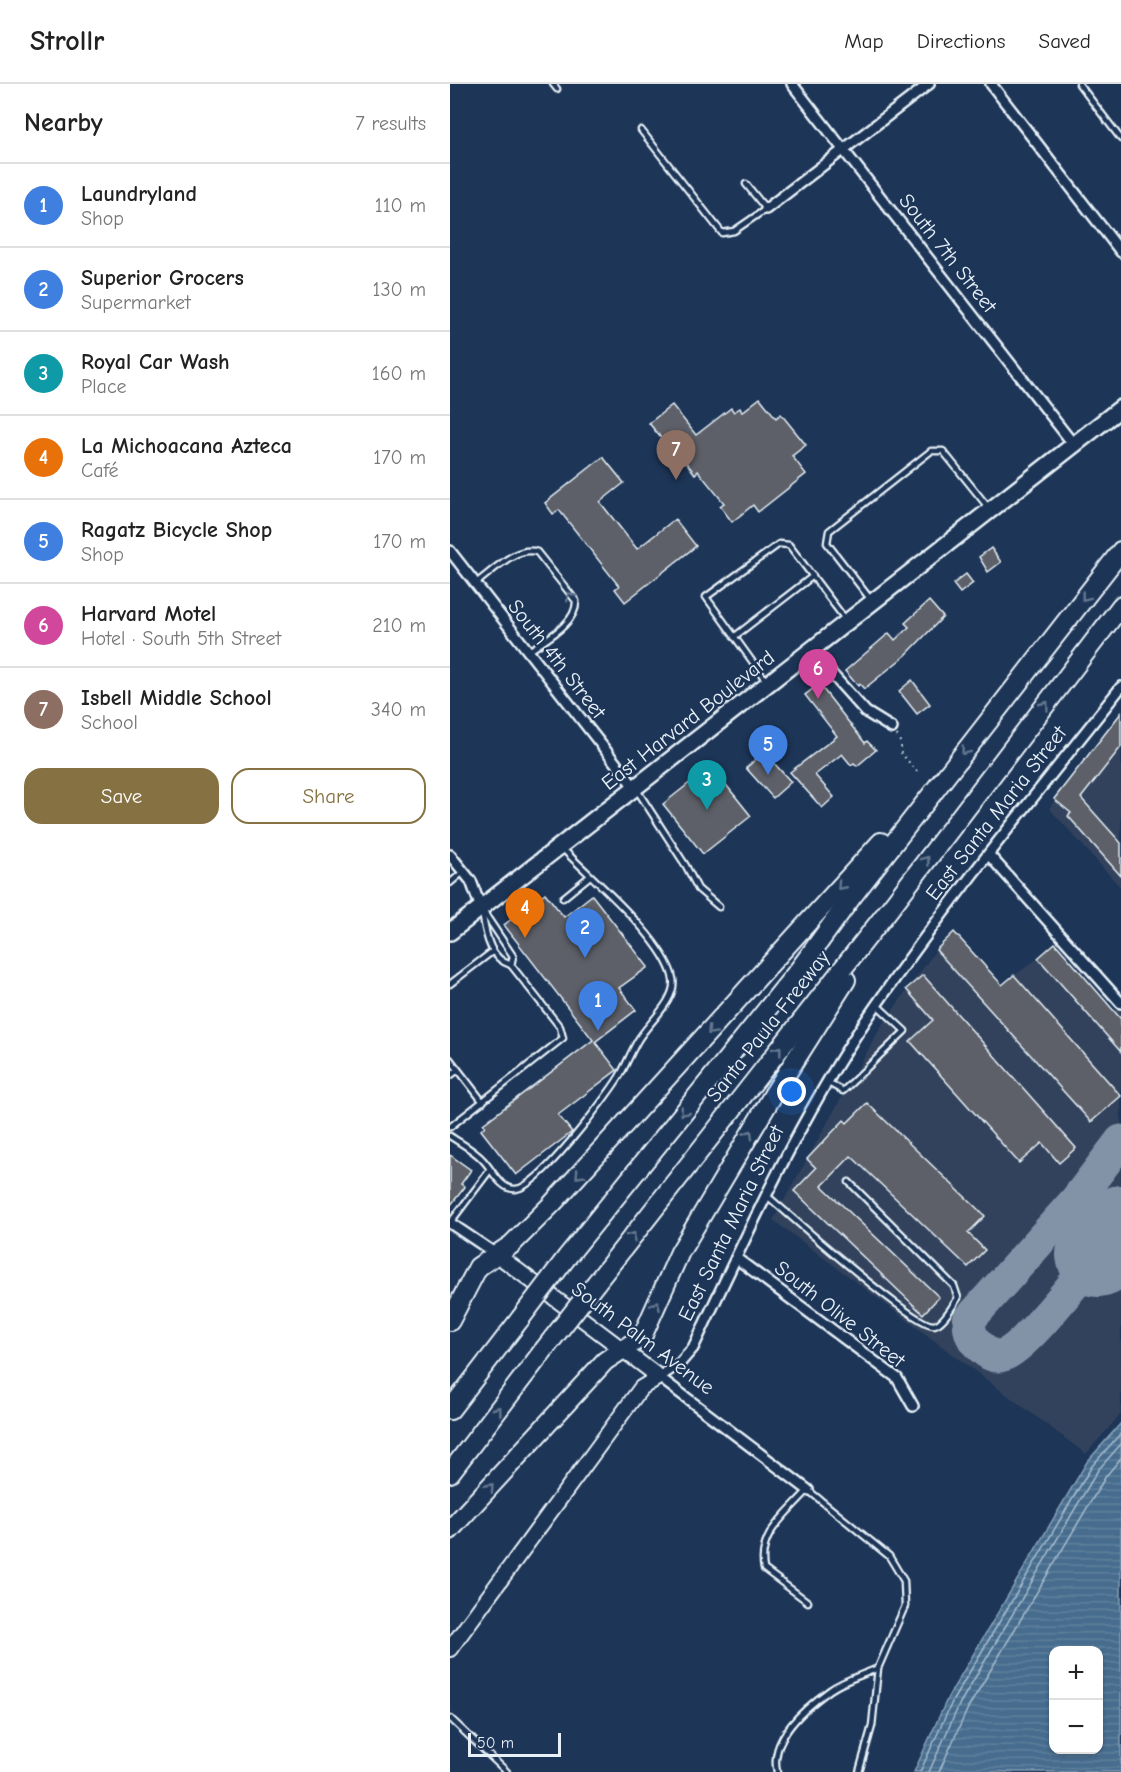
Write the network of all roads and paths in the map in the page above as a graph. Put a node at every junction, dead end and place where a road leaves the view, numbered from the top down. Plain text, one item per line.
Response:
1 (792, 84) edge
2 (929, 84) edge
3 (991, 84) edge
4 (1079, 84) edge
5 (641, 130) dead end
6 (1121, 139) edge
7 (844, 149) junction
8 (746, 183) dead end
9 (766, 209) junction
10 (1121, 252) edge
11 (1121, 408) edge
12 (1074, 445) junction
13 (991, 511) junction
14 (450, 551) edge
15 (1121, 551) edge
16 (813, 576) junction
17 (475, 584) junction
18 (874, 603) junction
19 (1121, 606) edge
20 (847, 623) junction
21 (734, 637) junction
22 (811, 651) junction
23 (528, 652) junction
24 (769, 684) junction
25 (1121, 687) edge
26 (892, 728) joint
27 (919, 774) dead end
28 (635, 788) junction
29 (914, 817) junction
30 (560, 846) junction
31 (450, 855) edge
32 (989, 855) junction
33 (463, 873) junction
34 (590, 876) junction
35 (450, 883) edge
36 (563, 898) dead end
37 (719, 907) dead end
38 (891, 907) junction
39 (481, 908) junction
40 (450, 932) edge
41 (493, 951) junction
42 (511, 965) junction
43 (450, 984) edge
44 (1121, 1003) edge
45 (876, 1004) junction
46 (450, 1059) edge
47 (458, 1070) junction
48 (450, 1076) edge
49 (827, 1082) junction
50 (483, 1102) junction
51 (450, 1128) edge
52 (450, 1136) edge
53 (489, 1170) junction
54 (849, 1182) dead end
55 (766, 1196) junction
56 (450, 1223) edge
57 (496, 1254) junction
58 (736, 1258) junction
59 (450, 1322) edge
60 (621, 1349) junction
61 (659, 1377) junction
62 (913, 1406) dead end
63 (450, 1410) edge
64 (450, 1473) edge
65 (808, 1490) junction
66 (450, 1530) edge
67 (808, 1602) dead end
68 (450, 1649) edge
69 (878, 1668) junction
70 (450, 1718) edge
71 (507, 1772) edge
72 (777, 1772) edge
73 (859, 1772) edge

1 - 7 street, South 7th Street
2 - 7 street
3 - 10 street
4 - 6 lane
5 - 9 lane
7 - 9 street
7 - 12 street, South 7th Street
8 - 9 lane
11 - 12 main road, East Harvard Boulevard
12 - 13 main road, East Harvard Boulevard
13 - 18 main road, East Harvard Boulevard
13 - 18 lane
14 - 17 street, South 4th Street
15 -> 29 highway, Santa Paula Freeway
16 - 20 lane
16 - 21 lane
16 - 21 lane
17 - 23 street, South 4th Street
23 -> 17 lane
18 - 20 main road, East Harvard Boulevard
38 -> 19 highway, Santa Paula Freeway
20 - 22 main road, East Harvard Boulevard
21 - 24 lane
22 - 24 main road, East Harvard Boulevard
22 - 26 street
23 - 28 street, South 4th Street
24 - 28 main road, East Harvard Boulevard
25 - 32 street, East Santa Maria Street
26 - 27 path
28 - 30 main road, East Harvard Boulevard
28 - 37 lane
29 -> 57 highway
29 -> 63 highway, Santa Paula Freeway, bridge
30 - 34 lane
30 - 39 main road, East Harvard Boulevard
31 - 33 street
32 - 44 street
32 - 45 street, East Santa Maria Street
33 - 35 lane
33 - 39 street
34 - 36 lane
34 - 53 lane
60 -> 38 highway
64 -> 38 highway, Santa Paula Freeway, bridge
39 - 40 main road, East Harvard Boulevard
39 - 41 lane
39 - 42 lane
41 - 42 lane
41 - 43 lane
42 - 50 lane
45 - 49 street, East Santa Maria Street
45 - 49 lane
46 - 47 lane
47 - 48 lane
47 - 50 lane
49 - 55 street, East Santa Maria Street
50 - 51 lane
52 - 53 lane
53 - 56 lane
54 - 55 lane
55 - 58 street, East Santa Maria Street
56 - 57 street, South Palm Avenue
57 - 59 highway
57 - 60 street, South Palm Avenue
58 - 61 street, East Santa Maria Street
58 - 62 street, South Olive Street
60 - 61 street, South Palm Avenue
66 -> 60 highway
61 - 65 street, South Palm Avenue
61 - 68 street, East Santa Maria Street
65 - 67 lane
65 - 69 lane
69 - 72 lane
69 - 73 lane
70 - 71 lane

